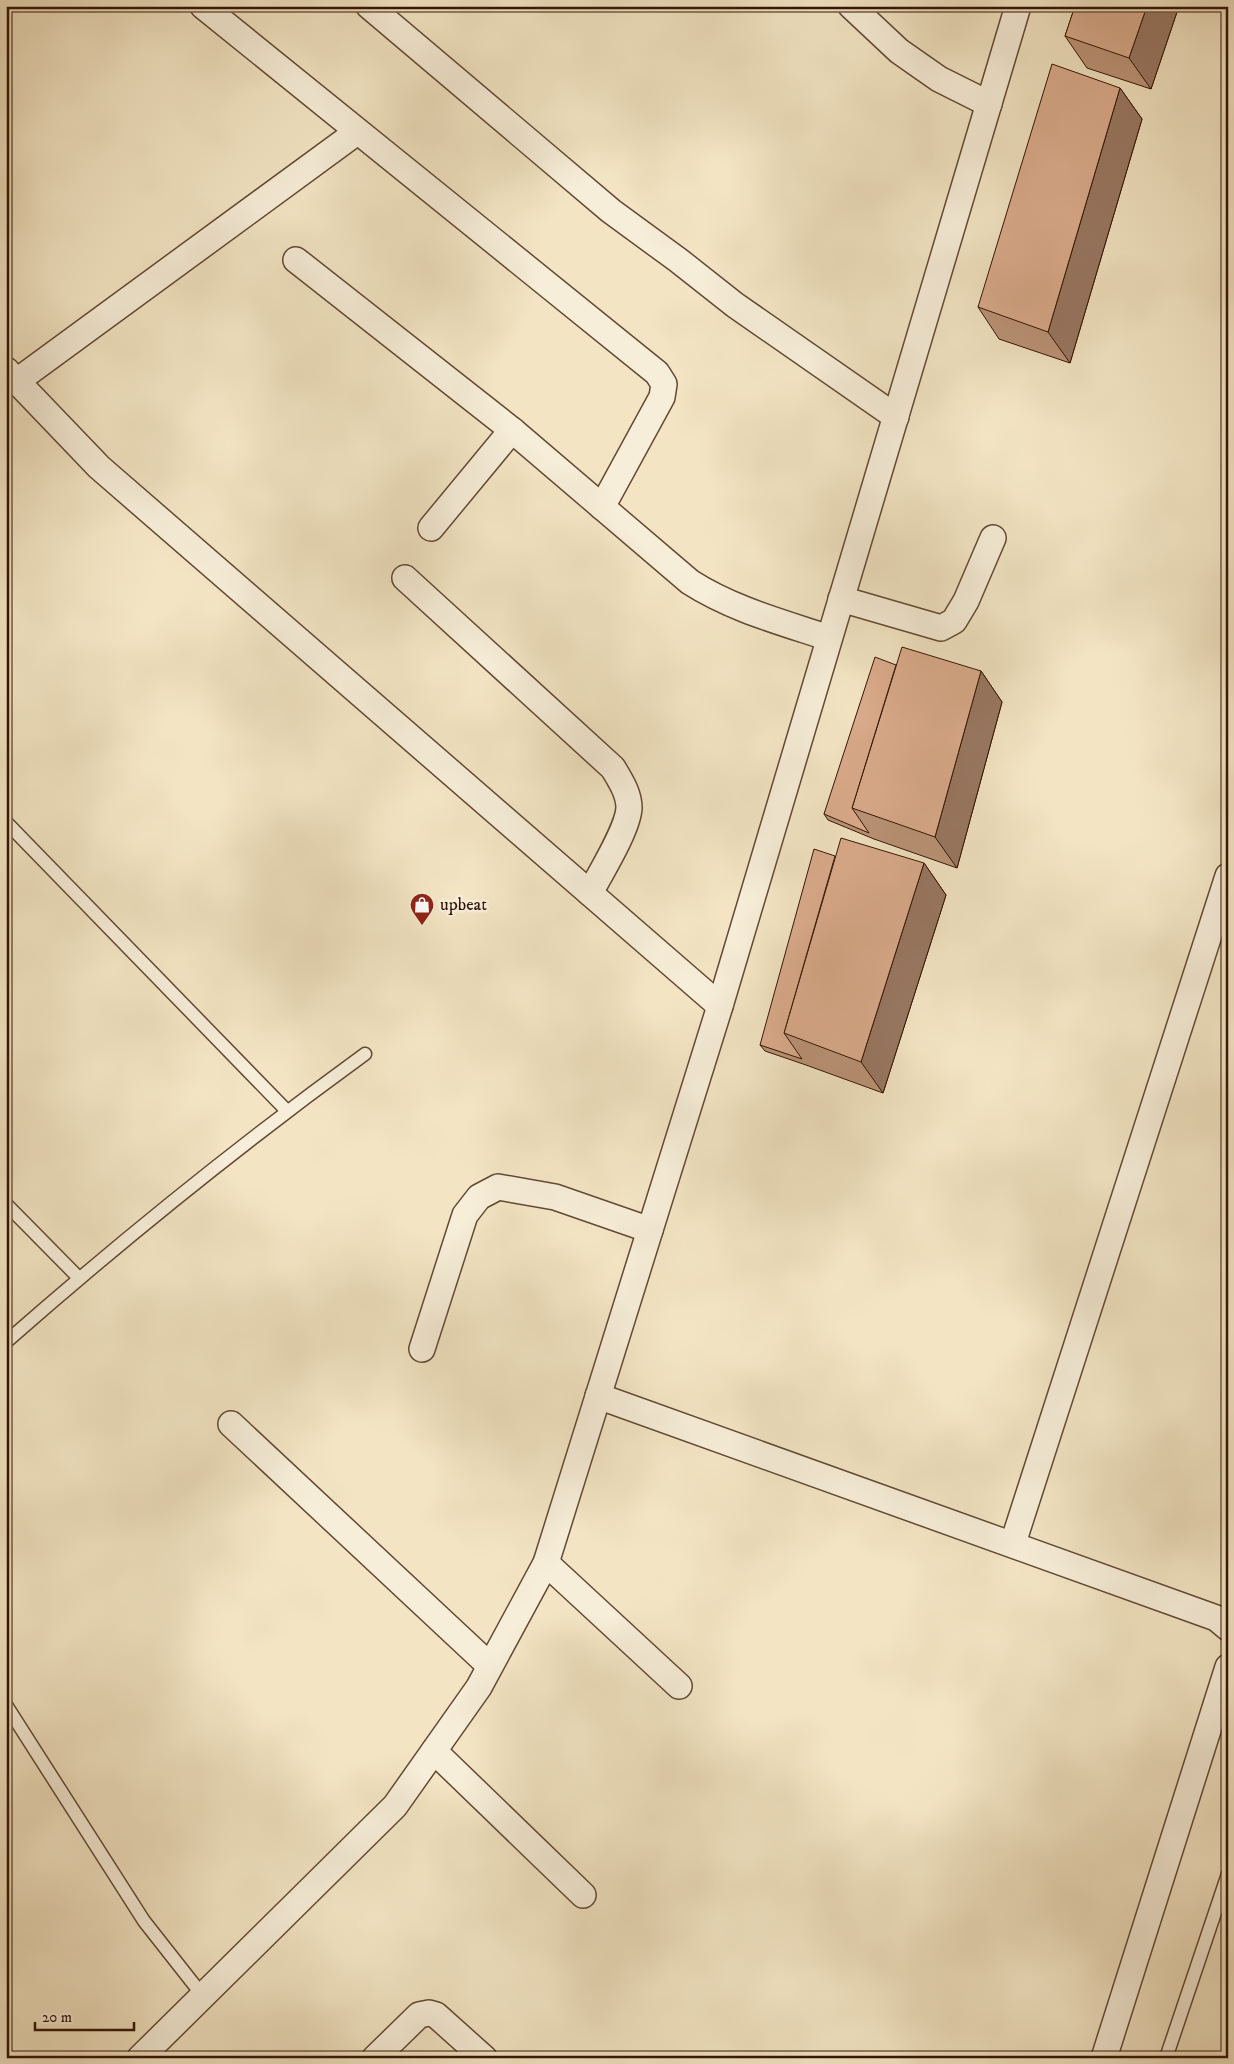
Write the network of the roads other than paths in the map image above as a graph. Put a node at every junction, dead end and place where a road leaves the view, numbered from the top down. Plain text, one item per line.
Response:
1 (202, 6) edge
2 (369, 6) edge
3 (851, 6) edge
4 (1018, 6) edge
5 (989, 104) junction
6 (357, 132) junction
7 (296, 260) dead end
8 (12, 376) edge
9 (896, 417) junction
10 (512, 430) junction
11 (602, 507) junction
12 (431, 528) dead end
13 (993, 538) dead end
14 (405, 578) dead end
15 (841, 599) junction
16 (828, 638) junction
17 (6, 822) edge
18 (1228, 876) edge
19 (590, 893) junction
20 (720, 1006) junction
21 (365, 1054) dead end
22 (287, 1111) junction
23 (6, 1204) edge
24 (650, 1230) junction
25 (78, 1278) junction
26 (6, 1342) edge
27 (422, 1349) dead end
28 (598, 1396) junction
29 (231, 1424) dead end
30 (1013, 1544) junction
31 (546, 1563) junction
32 (1228, 1628) edge
33 (490, 1666) junction
34 (1228, 1667) edge
35 (679, 1686) dead end
36 (6, 1705) edge
37 (434, 1751) junction
38 (1228, 1874) edge
39 (583, 1895) dead end
40 (203, 1996) junction
41 (140, 2058) edge
42 (375, 2058) edge
43 (484, 2058) edge
44 (1104, 2058) edge
45 (1166, 2058) edge

1 - 6 street
2 - 9 street
3 - 5 street
4 - 5 street
5 - 9 street
6 - 8 street
6 - 11 street
7 - 10 street
8 - 19 street
9 - 15 street
10 - 11 street
10 - 12 street
11 - 16 street
13 - 15 street
14 - 19 street
15 - 16 street
16 - 20 street
17 - 22 lane
18 - 30 street
19 - 20 street
20 - 24 street
21 - 22 lane
22 - 25 lane
23 - 25 lane
24 - 27 street
24 - 28 street
25 - 26 lane
28 - 30 street
28 - 31 street
29 - 33 street
30 - 32 street
31 - 33 street
31 - 35 street
33 - 37 street
34 - 44 street
36 - 40 lane
37 - 39 street
37 - 40 street
38 - 45 lane
40 - 41 street
42 - 43 street

